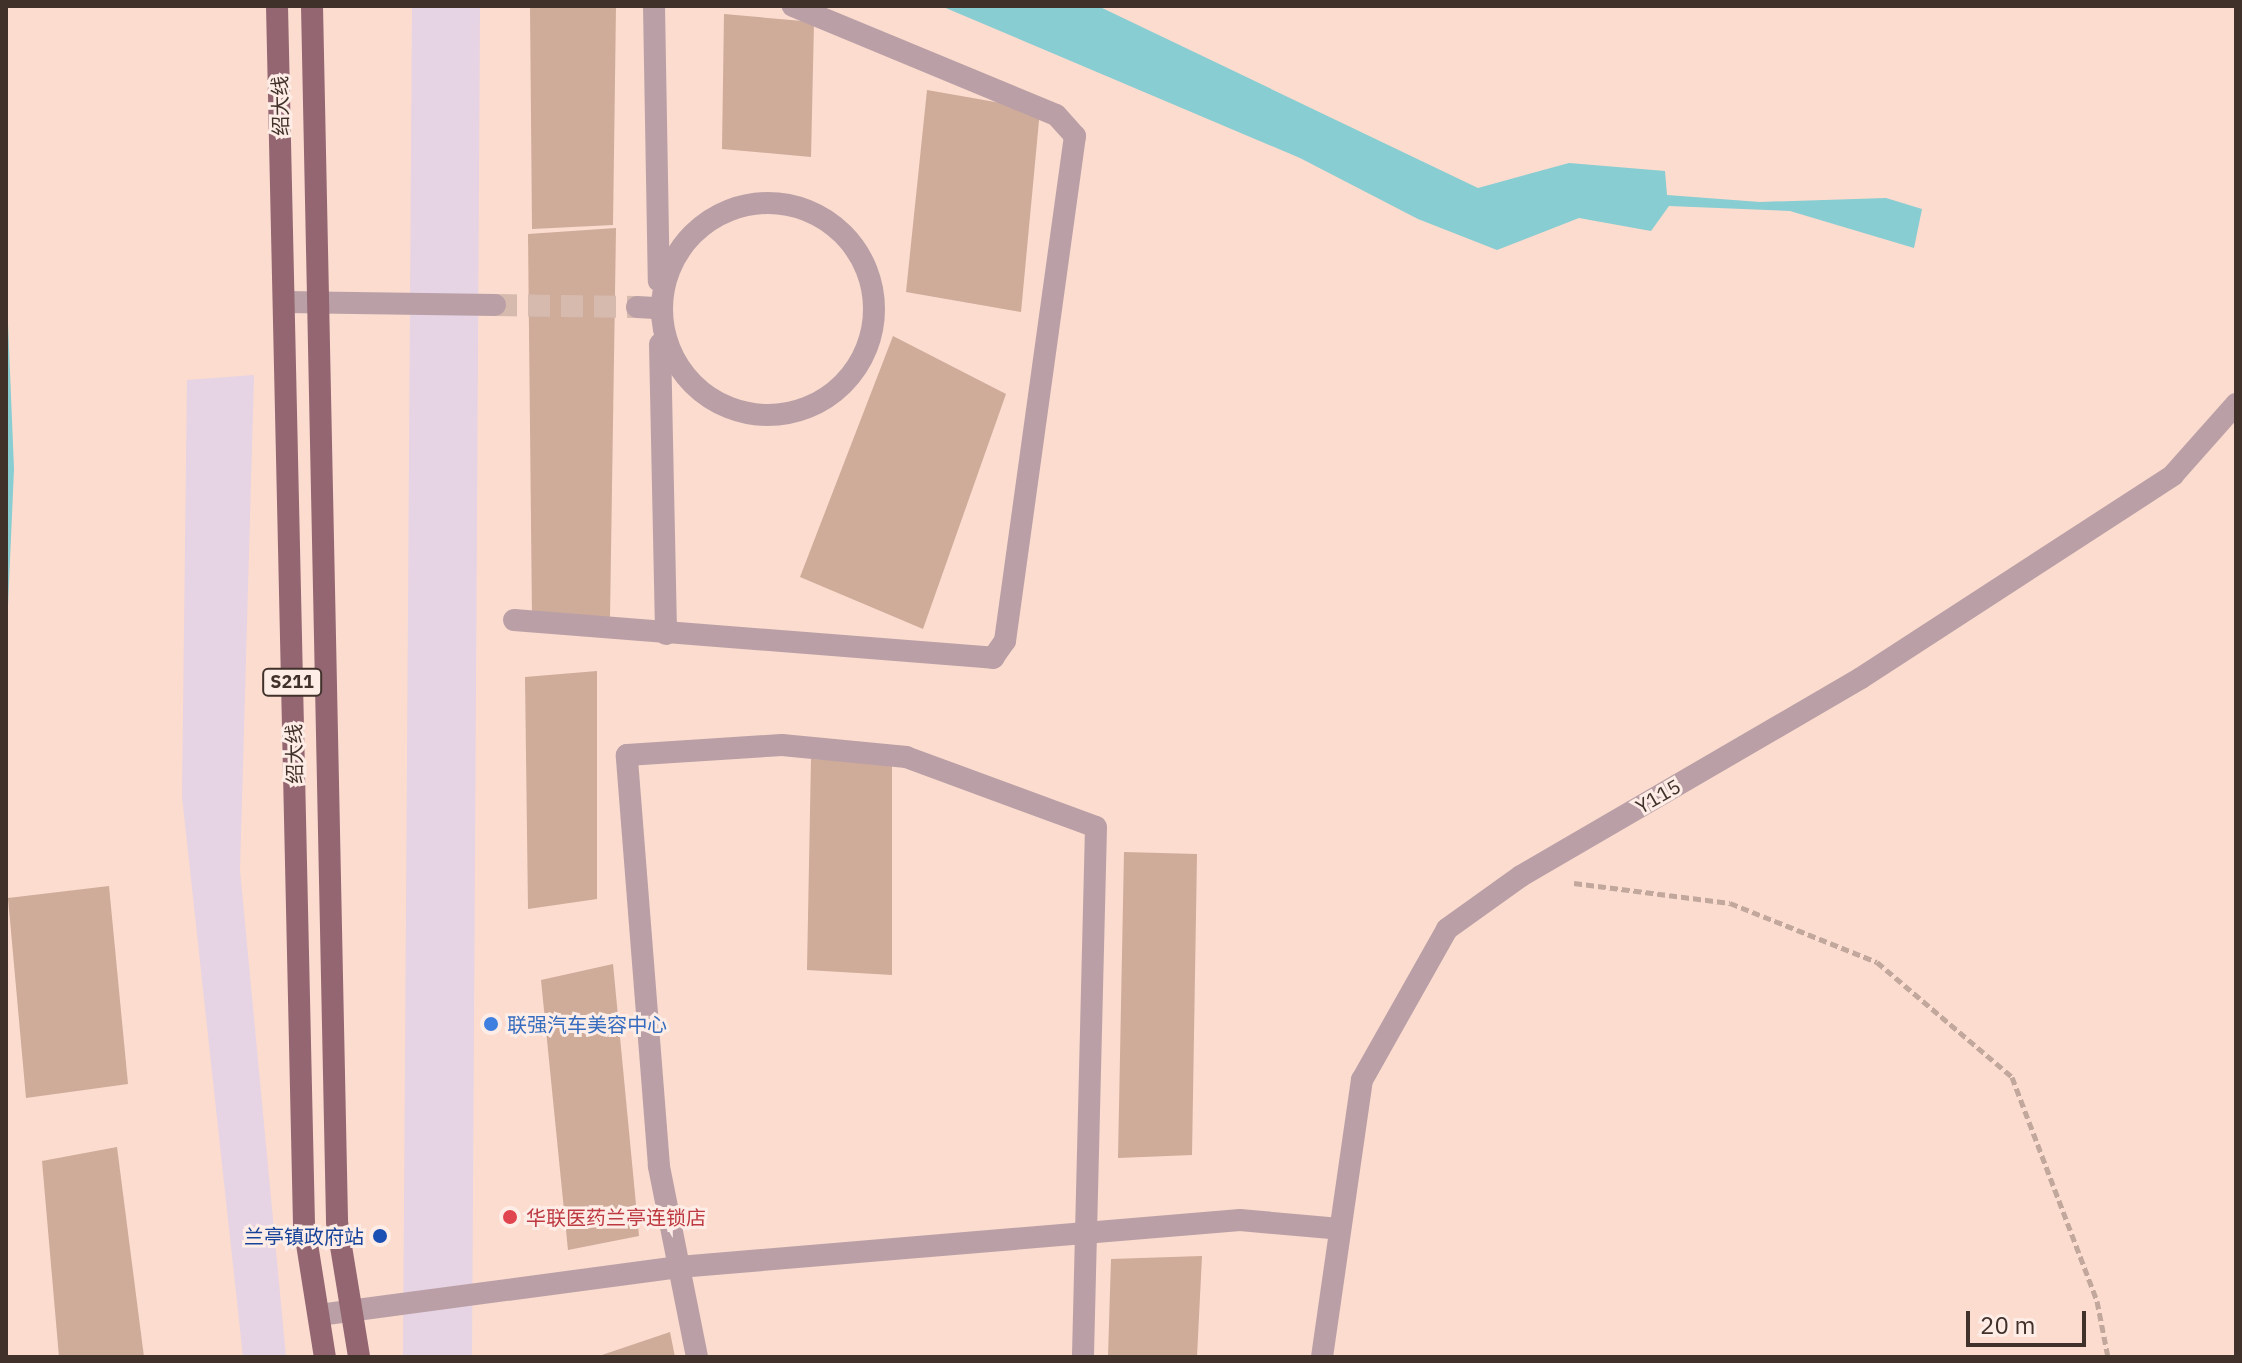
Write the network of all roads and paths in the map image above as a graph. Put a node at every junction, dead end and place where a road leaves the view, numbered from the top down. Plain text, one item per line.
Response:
1 (277, 6) edge
2 (312, 6) edge
3 (654, 6) edge
4 (793, 6) edge
5 (284, 302) junction
6 (317, 302) junction
7 (495, 305) tunnel mouth
8 (648, 307) junction
9 (2236, 404) edge
10 (514, 620) dead end
11 (666, 634) junction
12 (1521, 876) junction
13 (1340, 1229) junction
14 (1086, 1233) junction
15 (679, 1267) junction
16 (351, 1310) junction
17 (319, 1315) junction
18 (325, 1357) edge
19 (359, 1357) edge
20 (697, 1357) edge
21 (1083, 1357) edge
22 (1322, 1357) edge
23 (2108, 1357) edge

1 - 5 main road, 绍大线 / S211
2 - 6 main road, 绍大线 / S211
3 - 8 street
4 - 11 street
5 - 6 street
5 - 17 main road, 绍大线 / S211
6 - 7 street
6 - 16 main road, 绍大线 / S211
8 - 8 street
8 - 11 street
9 - 12 street, Y115
10 - 11 street
12 - 13 street, Y115
12 - 23 path
13 - 14 street
13 - 22 street, Y115
14 - 15 street
14 - 15 street
14 - 21 street
15 - 16 street
15 - 20 street
16 - 17 street
16 - 19 main road, 绍大线 / S211
17 - 18 main road, 绍大线 / S211

